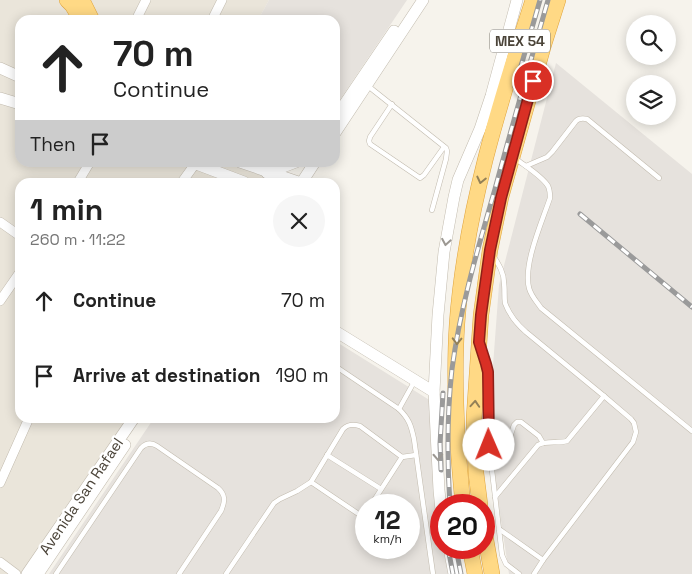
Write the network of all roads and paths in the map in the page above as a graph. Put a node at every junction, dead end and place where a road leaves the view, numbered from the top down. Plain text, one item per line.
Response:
1 (67, 0) edge
2 (82, 0) edge
3 (146, 0) edge
4 (222, 0) edge
5 (414, 0) edge
6 (423, 0) edge
7 (517, 0) edge
8 (533, 0) edge
9 (552, 0) edge
10 (558, 0) edge
11 (78, 15) edge
12 (90, 15) edge
13 (138, 15) edge
14 (214, 15) edge
15 (544, 44) junction
16 (0, 68) edge
17 (15, 76) edge
18 (367, 85) junction
19 (491, 96) junction
20 (0, 98) edge
21 (15, 102) edge
22 (392, 104) junction
23 (340, 111) edge
24 (340, 126) edge
25 (444, 147) junction
26 (513, 156) junction
27 (486, 159) junction
28 (526, 166) junction
29 (87, 167) edge
30 (191, 167) edge
31 (204, 167) edge
32 (254, 167) edge
33 (282, 167) edge
34 (310, 167) edge
35 (268, 172) junction
36 (80, 178) edge
37 (184, 178) edge
38 (233, 178) edge
39 (285, 178) edge
40 (301, 178) edge
41 (659, 178) dead end
42 (432, 210) dead end
43 (0, 222) edge
44 (15, 232) edge
45 (490, 250) junction
46 (15, 279) edge
47 (0, 301) edge
48 (340, 334) edge
49 (479, 342) junction
50 (340, 369) edge
51 (415, 380) junction
52 (434, 392) junction
53 (604, 396) junction
54 (399, 409) junction
55 (27, 423) edge
56 (131, 423) edge
57 (140, 423) edge
58 (692, 431) edge
59 (543, 443) junction
60 (508, 444) dead end
61 (327, 455) junction
62 (416, 455) junction
63 (402, 457) junction
64 (310, 482) junction
65 (0, 483) edge
66 (381, 489) junction
67 (378, 494) edge
68 (439, 494) edge
69 (462, 494) edge
70 (479, 494) edge
71 (495, 494) edge
72 (495, 498) edge
73 (355, 512) edge
74 (495, 531) edge
75 (495, 539) edge
76 (451, 559) edge
77 (472, 559) edge
78 (492, 559) edge
79 (543, 560) junction
80 (0, 562) edge
81 (16, 574) edge
82 (27, 574) edge
83 (38, 574) edge
84 (56, 574) edge
85 (180, 574) edge
86 (226, 574) edge
87 (433, 574) edge
88 (454, 574) edge
89 (475, 574) edge
90 (492, 574) edge
91 (519, 574) edge
92 (534, 574) edge

1 - 11 highway
2 - 12 highway
3 - 13 street
4 - 14 street
5 - 23 street
6 - 18 street
7 - 19 street
8 - 27 highway, MEX 54
9 - 15 highway
10 - 15 highway, MEX 54
15 - 26 highway, MEX 54
16 - 17 street
18 - 22 lane
18 - 24 street
19 - 27 highway
19 -> 52 street
20 - 21 street
22 - 25 lane
22 - 25 lane
25 - 42 lane
26 - 28 lane
26 - 45 highway, MEX 54
27 -> 69 highway, MEX 54
28 - 41 lane
28 - 58 lane
29 - 36 street
30 - 37 street
31 - 38 street
32 - 35 street
33 - 35 street
34 - 40 street
35 - 39 street
43 - 44 street
45 - 49 highway, MEX 54
45 - 53 lane
46 - 47 street
48 - 51 street
70 -> 49 highway, MEX 54
49 - 71 lane
50 - 54 lane
51 - 52 street
51 - 54 lane
52 -> 68 street
53 - 59 lane
53 - 79 lane
54 - 62 lane
55 - 65 street
56 - 82 street, Avenida San Rafael
57 - 83 street, Avenida San Rafael
59 - 60 lane
59 - 72 lane
61 - 63 lane
61 - 64 lane
61 - 66 lane
62 - 63 lane
62 - 87 lane
63 - 66 lane
64 - 73 lane
64 - 86 lane
66 - 67 lane
74 - 79 lane
75 - 91 lane
76 - 88 street
77 - 89 highway
78 - 90 highway
79 - 92 lane
80 - 81 street
84 - 85 lane

